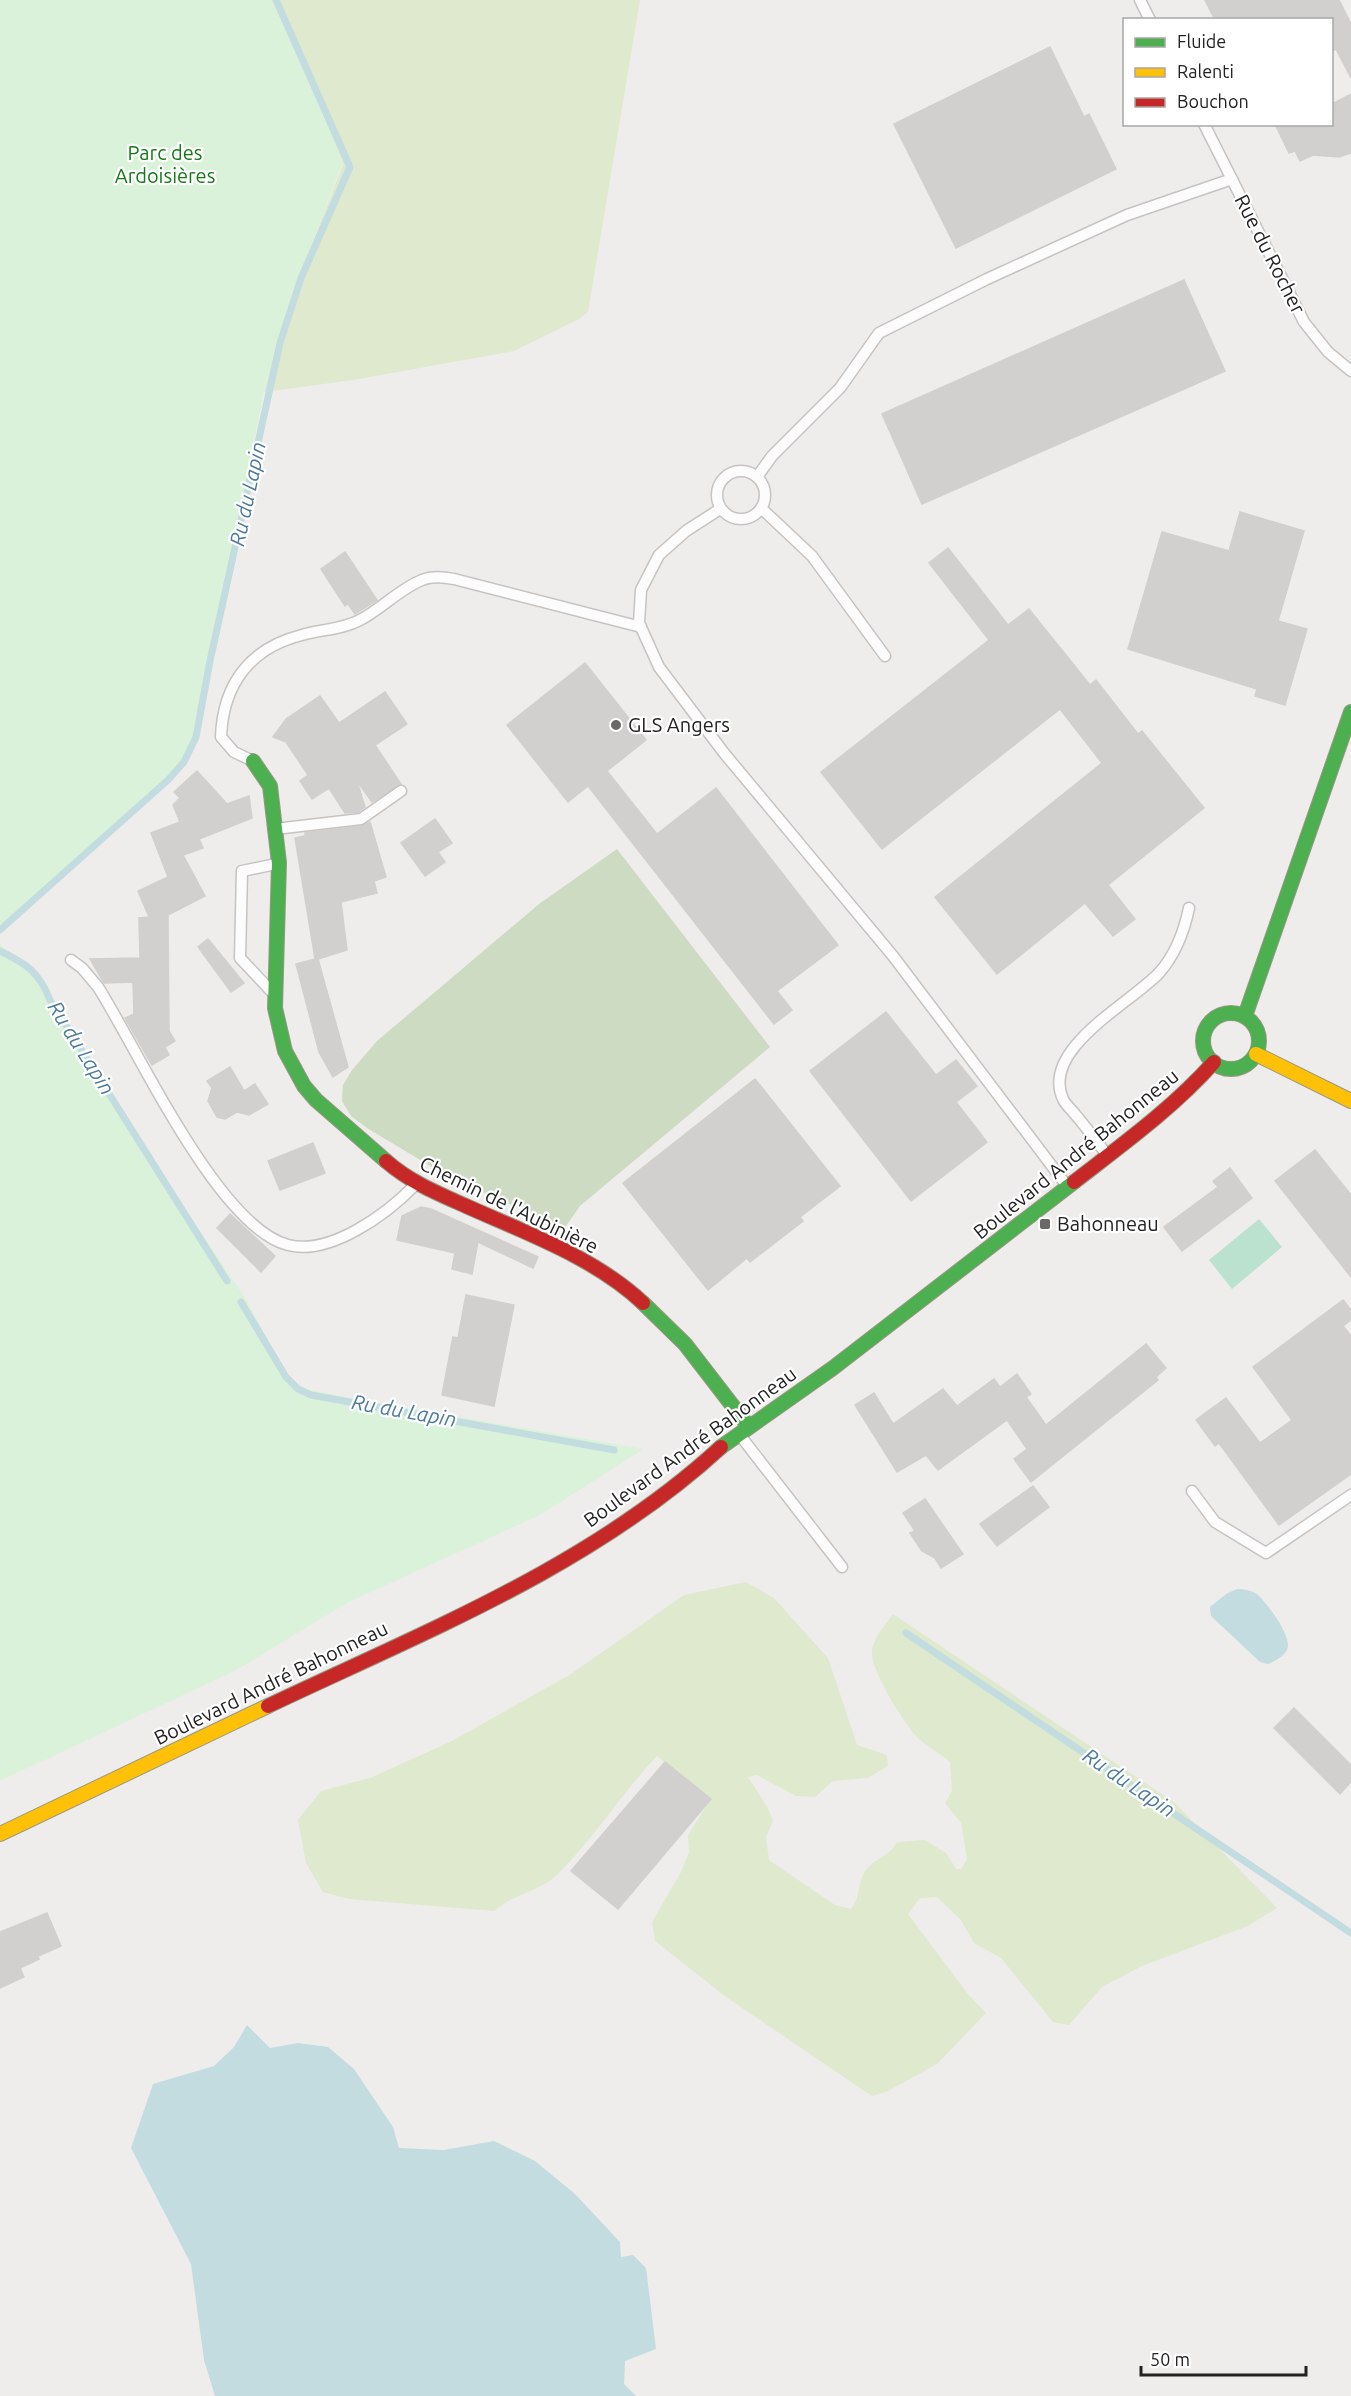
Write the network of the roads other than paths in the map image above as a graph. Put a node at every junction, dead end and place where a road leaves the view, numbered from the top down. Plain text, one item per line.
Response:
1 (1140, 0) edge
2 (1149, 18) edge
3 (1205, 126) edge
4 (1232, 179) junction
5 (1351, 371) edge
6 (757, 477) junction
7 (761, 508) junction
8 (720, 509) junction
9 (641, 627) junction
10 (885, 656) dead end
11 (1351, 712) edge
12 (253, 761) joint
13 (402, 791) dead end
14 (275, 829) junction
15 (279, 863) junction
16 (1189, 908) dead end
17 (71, 960) dead end
18 (276, 996) junction
19 (1245, 1016) junction
20 (1256, 1054) junction
21 (1214, 1062) junction
22 (1351, 1101) edge
23 (1108, 1156) junction
24 (417, 1184) junction
25 (1069, 1188) junction
26 (744, 1430) junction
27 (1192, 1491) dead end
28 (1351, 1495) edge
29 (842, 1567) dead end
30 (0, 1834) edge

1 - 2 lane
3 - 4 lane, Rue du Rocher
4 - 5 lane, Rue du Rocher
4 - 6 lane
6 - 7 lane
6 - 8 lane
7 - 8 lane
7 - 10 lane
8 - 9 lane
9 - 12 lane
9 - 25 lane
11 - 19 street
12 - 14 street, Chemin de l'Aubinière
13 - 14 lane
14 - 15 street, Chemin de l'Aubinière
15 - 18 street, Chemin de l'Aubinière
15 - 18 lane
16 - 23 lane
17 - 24 lane
18 - 24 street, Chemin de l'Aubinière
19 - 20 street
19 - 21 street
20 - 21 street
20 - 22 street
21 - 23 street, Boulevard André Bahonneau
23 - 25 street, Boulevard André Bahonneau
24 - 26 street, Chemin de l'Aubinière
25 - 26 street, Boulevard André Bahonneau
26 - 29 lane
26 - 30 street, Boulevard André Bahonneau
27 - 28 lane

